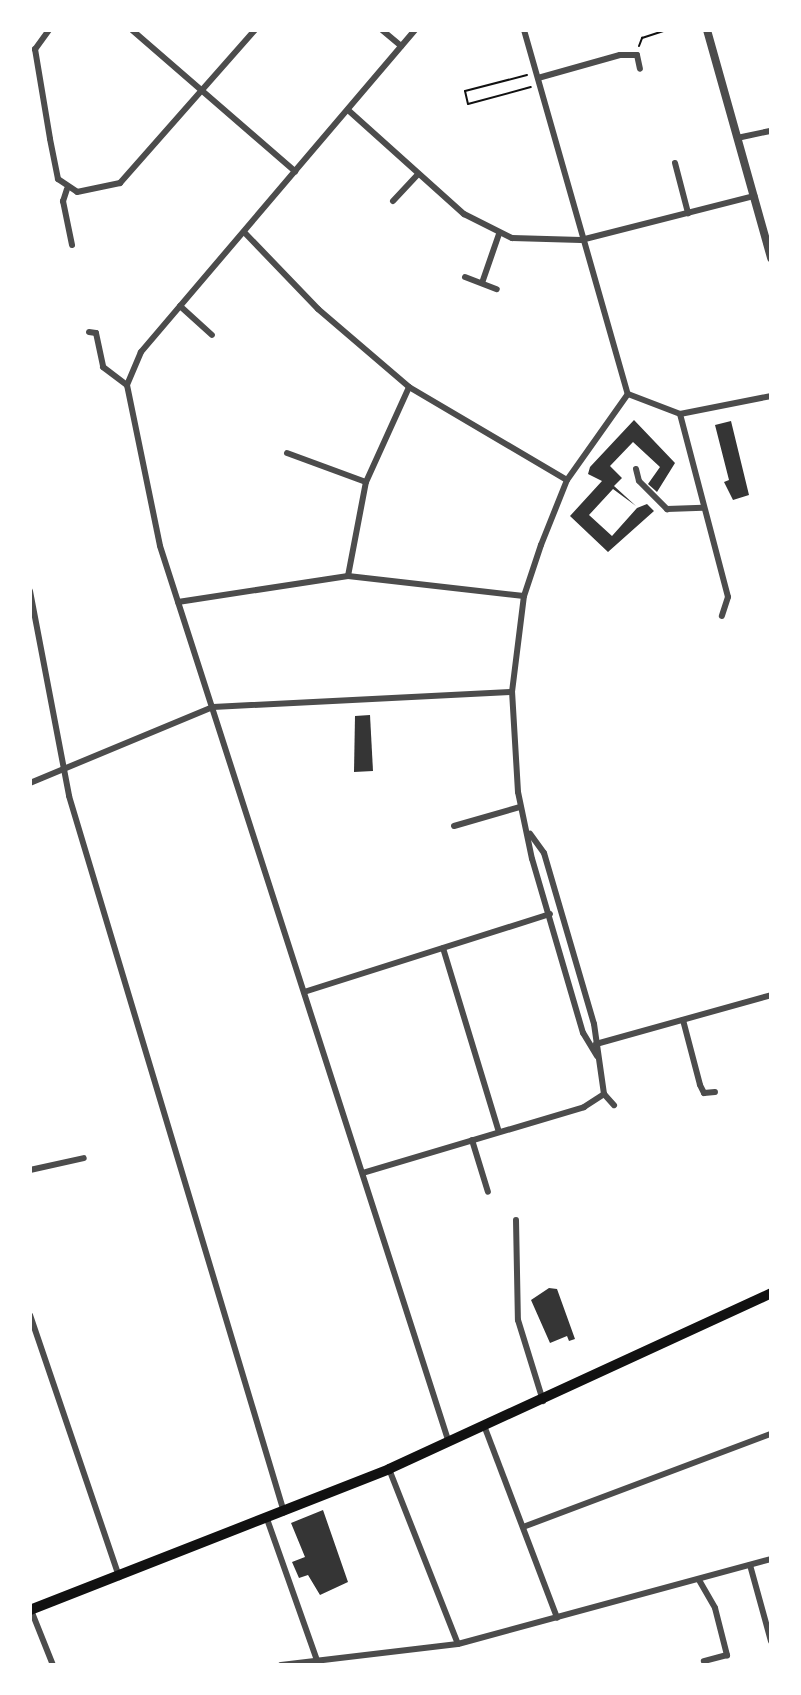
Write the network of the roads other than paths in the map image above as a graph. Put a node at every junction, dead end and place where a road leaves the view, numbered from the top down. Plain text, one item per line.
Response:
1 (49, 30) edge
2 (132, 30) edge
3 (255, 30) edge
4 (382, 30) edge
5 (415, 30) edge
6 (524, 30) edge
7 (707, 30) edge
8 (401, 46) junction
9 (640, 69) dead end
10 (538, 78) junction
11 (202, 92) junction
12 (348, 110) junction
13 (771, 131) edge
14 (737, 138) junction
15 (675, 163) dead end
16 (295, 171) junction
17 (418, 174) junction
18 (67, 189) junction
19 (754, 196) junction
20 (393, 201) dead end
21 (688, 213) junction
22 (244, 232) junction
23 (499, 234) junction
24 (768, 235) edge
25 (581, 240) junction
26 (72, 245) dead end
27 (771, 258) edge
28 (465, 277) dead end
29 (482, 283) junction
30 (497, 289) dead end
31 (180, 306) junction
32 (89, 332) dead end
33 (212, 335) dead end
34 (127, 385) junction
35 (409, 387) junction
36 (628, 394) junction
37 (771, 396) edge
38 (680, 414) junction
39 (287, 453) dead end
40 (636, 469) dead end
41 (567, 480) junction
42 (366, 482) junction
43 (703, 508) junction
44 (348, 576) junction
45 (30, 591) edge
46 (524, 596) junction
47 (178, 602) junction
48 (722, 616) dead end
49 (512, 692) junction
50 (213, 707) junction
51 (63, 770) junction
52 (30, 783) edge
53 (520, 807) junction
54 (454, 826) dead end
55 (530, 834) junction
56 (561, 911) junction
57 (550, 914) junction
58 (443, 948) junction
59 (304, 992) junction
60 (771, 995) edge
61 (683, 1020) junction
62 (593, 1044) junction
63 (715, 1092) dead end
64 (604, 1094) junction
65 (614, 1105) dead end
66 (499, 1132) junction
67 (472, 1140) junction
68 (84, 1158) dead end
69 (30, 1170) edge
70 (363, 1173) junction
71 (484, 1182) junction
72 (474, 1184) dead end
73 (488, 1192) dead end
74 (516, 1220) dead end
75 (771, 1293) edge
76 (30, 1315) edge
77 (543, 1401) junction
78 (485, 1428) junction
79 (771, 1434) edge
80 (449, 1443) junction
81 (389, 1469) junction
82 (284, 1513) junction
83 (267, 1519) junction
84 (523, 1527) junction
85 (771, 1559) edge
86 (750, 1565) junction
87 (119, 1577) junction
88 (699, 1580) junction
89 (30, 1610) edge
90 (557, 1618) junction
91 (771, 1641) edge
92 (458, 1644) junction
93 (317, 1660) junction
94 (704, 1661) dead end
95 (53, 1665) edge
96 (281, 1665) edge

1 - 18 street
2 - 11 street
3 - 11 street
4 - 8 street
5 - 8 street
6 - 10 street
7 - 14 street
8 - 12 street
9 - 10 street
10 - 25 street
11 - 16 street
11 - 18 street
12 - 16 street
12 - 17 street
13 - 14 street
14 - 19 street
15 - 21 street
16 - 22 street
17 - 20 street
17 - 23 street
18 - 26 street
19 - 21 street
19 - 24 street
21 - 25 street
22 - 31 street
22 - 35 street
23 - 25 street
23 - 29 street
24 - 27 street
25 - 36 street
28 - 29 street
29 - 30 street
31 - 33 street
31 - 34 street
32 - 34 street
34 - 47 street
35 - 41 street
35 - 42 street
36 - 38 street
36 - 41 street
37 - 38 street
38 - 43 street
39 - 42 street
40 - 43 street
41 - 46 street
42 - 44 street
43 - 48 street
44 - 46 street
44 - 47 street
45 - 51 street
46 - 49 street
47 - 50 street
49 - 50 street
49 - 53 street
50 - 51 street
50 - 59 street
51 - 52 street
51 - 82 street
53 - 54 street
53 - 55 street
55 - 56 street
55 - 57 street
56 - 57 street
56 - 62 street
57 - 58 street
57 - 62 street
58 - 59 street
58 - 66 street
59 - 70 street
60 - 61 street
61 - 62 street
61 - 63 street
62 - 64 street
64 - 65 street
64 - 66 street
66 - 67 street
67 - 70 street
67 - 71 street
68 - 69 street
70 - 80 street
71 - 72 street
71 - 73 street
74 - 77 street
75 - 77 main road
76 - 87 street
77 - 78 main road
78 - 80 main road
78 - 84 street
79 - 84 street
80 - 81 main road
81 - 82 main road
81 - 92 street
82 - 83 main road
83 - 87 main road
83 - 93 street
84 - 90 street
85 - 86 street
86 - 88 street
86 - 91 street
87 - 89 main road
88 - 90 street
88 - 94 street
89 - 95 street
90 - 92 street
92 - 93 street
93 - 96 street

